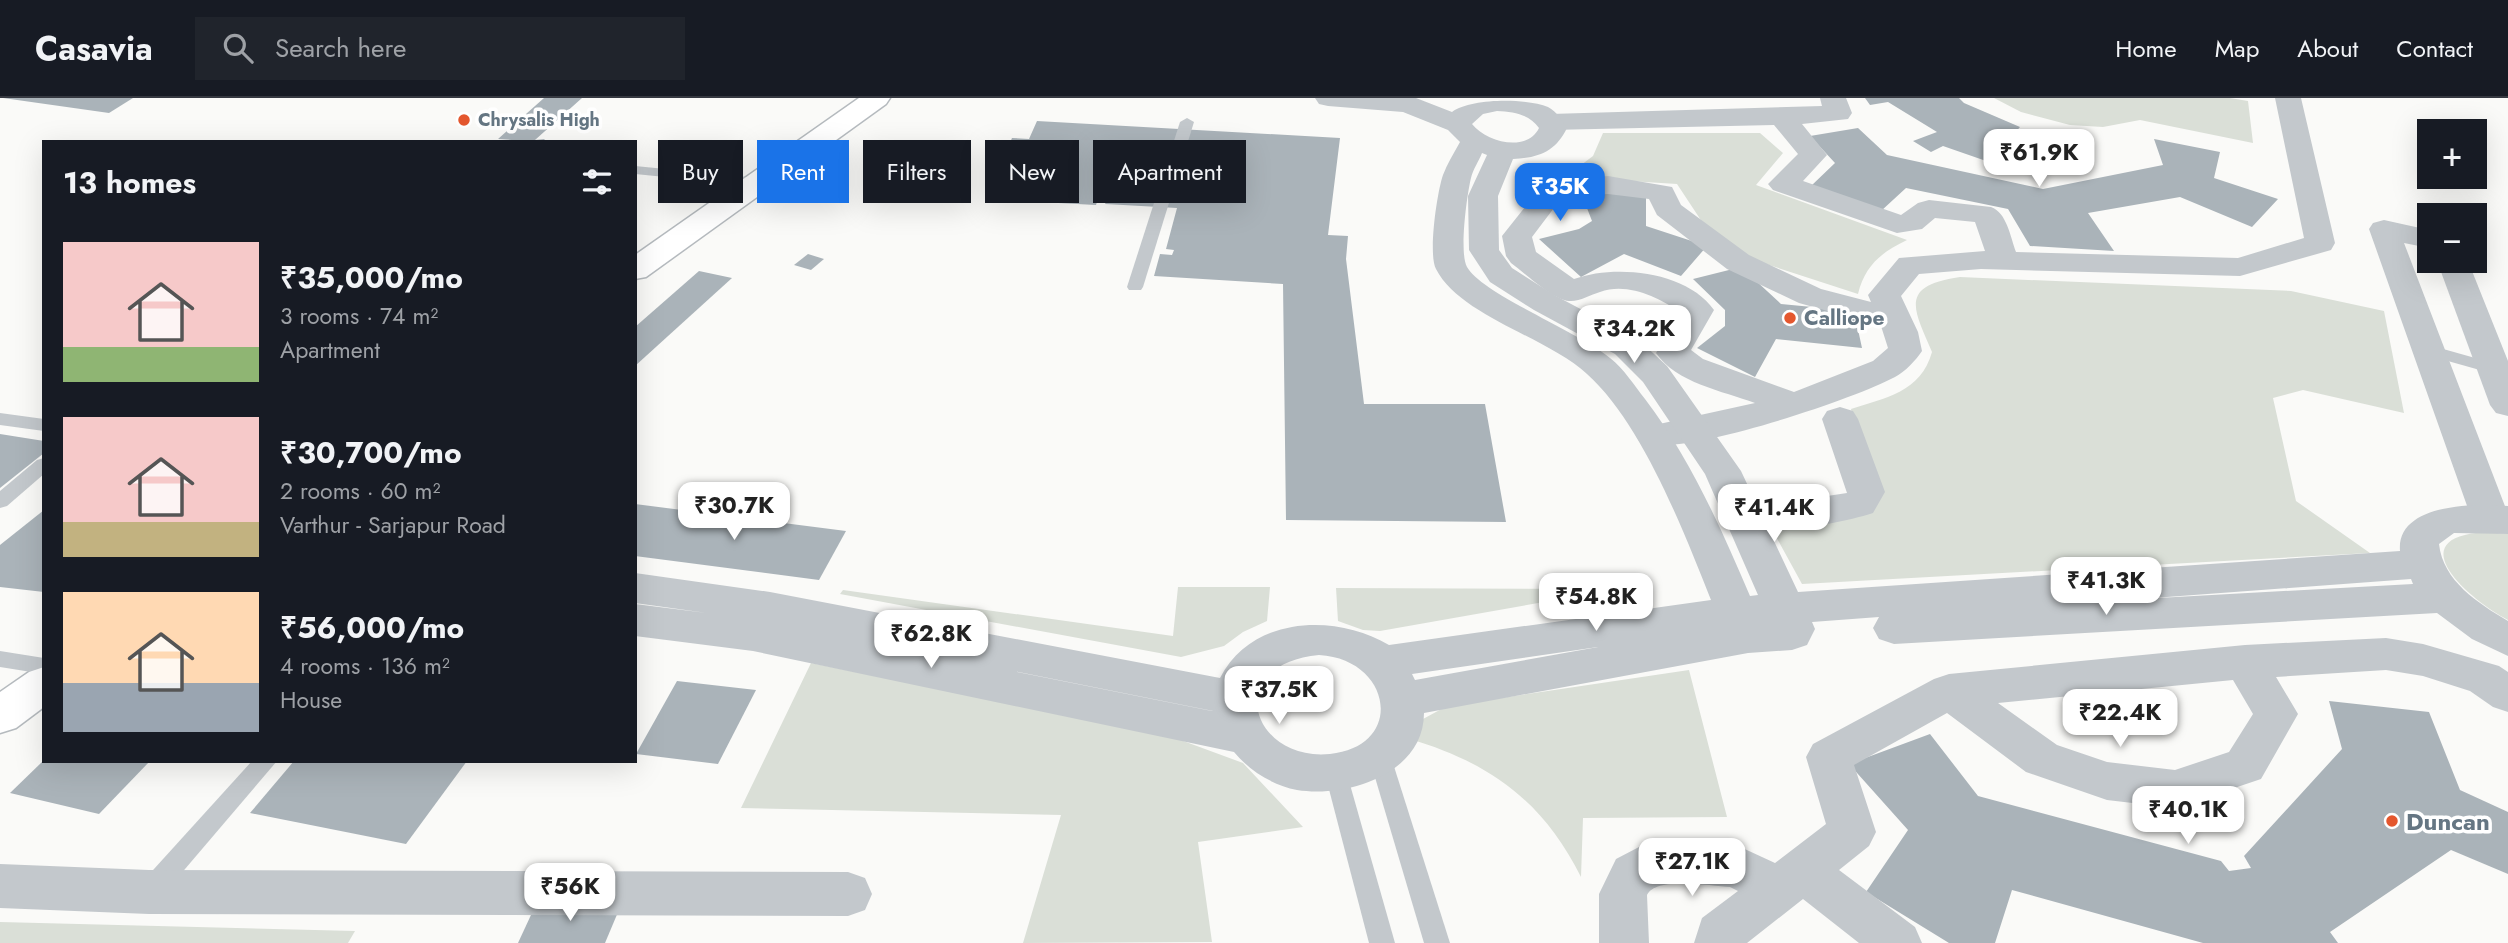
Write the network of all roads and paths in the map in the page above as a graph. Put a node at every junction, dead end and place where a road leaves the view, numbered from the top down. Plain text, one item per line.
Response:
1 (877, 98) edge
2 (1328, 98) edge
3 (1445, 98) edge
4 (1833, 98) edge
5 (2288, 98) edge
6 (1718, 104) dead end
7 (1782, 117) junction
8 (1597, 121) junction
9 (1187, 122) dead end
10 (1550, 122) junction
11 (1477, 131) junction
12 (817, 140) edge
13 (637, 170) edge
14 (757, 182) joint
15 (2417, 236) edge
16 (2004, 261) junction
17 (637, 269) edge
18 (2457, 273) edge
19 (1135, 288) dead end
20 (1895, 319) junction
21 (2429, 350) junction
22 (2494, 369) junction
23 (1794, 405) junction
24 (2508, 405) edge
25 (0, 419) edge
26 (1840, 419) dead end
27 (42, 425) edge
28 (1695, 430) junction
29 (1654, 436) junction
30 (42, 466) edge
31 (0, 501) edge
32 (1743, 515) junction
33 (2499, 518) edge
34 (2422, 564) junction
35 (637, 588) edge
36 (2445, 597) junction
37 (637, 620) edge
38 (1791, 621) junction
39 (1742, 625) junction
40 (2508, 639) edge
41 (0, 659) edge
42 (1383, 662) junction
43 (2245, 662) junction
44 (42, 666) edge
45 (42, 685) edge
46 (1950, 691) junction
47 (2508, 695) edge
48 (1405, 699) junction
49 (0, 715) edge
50 (1240, 717) junction
51 (1380, 757) junction
52 (264, 763) edge
53 (1336, 774) junction
54 (1791, 879) junction
55 (0, 886) edge
56 (149, 892) junction
57 (848, 894) dead end
58 (1382, 943) edge
59 (1437, 943) edge
60 (1624, 943) edge
61 (1719, 943) edge
62 (1896, 943) edge

1 - 12 main road
2 - 11 street
3 - 11 street
4 - 7 street
5 - 16 street
6 - 8 street
7 - 8 street
7 - 16 street
8 - 10 street
9 - 19 lane
10 - 11 street
10 - 11 street
11 - 28 street
11 - 29 street
13 - 14 lane
14 - 17 main road
15 - 21 street
16 - 20 street
18 - 22 street
20 - 23 street
20 - 23 street
21 - 22 lane
21 - 33 street
22 - 24 street
23 - 28 street
25 - 27 lane
26 - 32 street
28 - 29 street
28 - 32 street
29 - 39 street
30 - 31 lane
32 - 38 street
33 - 34 street
34 - 36 street
34 - 38 street
35 - 50 street
36 - 38 street
36 - 40 street
37 - 50 street
38 - 39 street
39 - 42 street
39 - 48 street
41 - 44 lane
42 - 48 street
42 - 50 street
43 - 46 street
43 - 46 street
43 - 47 street
45 - 49 main road
46 - 54 street
48 - 51 street
50 - 53 street
51 - 53 street
51 - 59 lane
52 - 56 lane
53 - 58 lane
54 - 60 street
54 - 61 street
54 - 62 street
55 - 56 street
56 - 57 street

